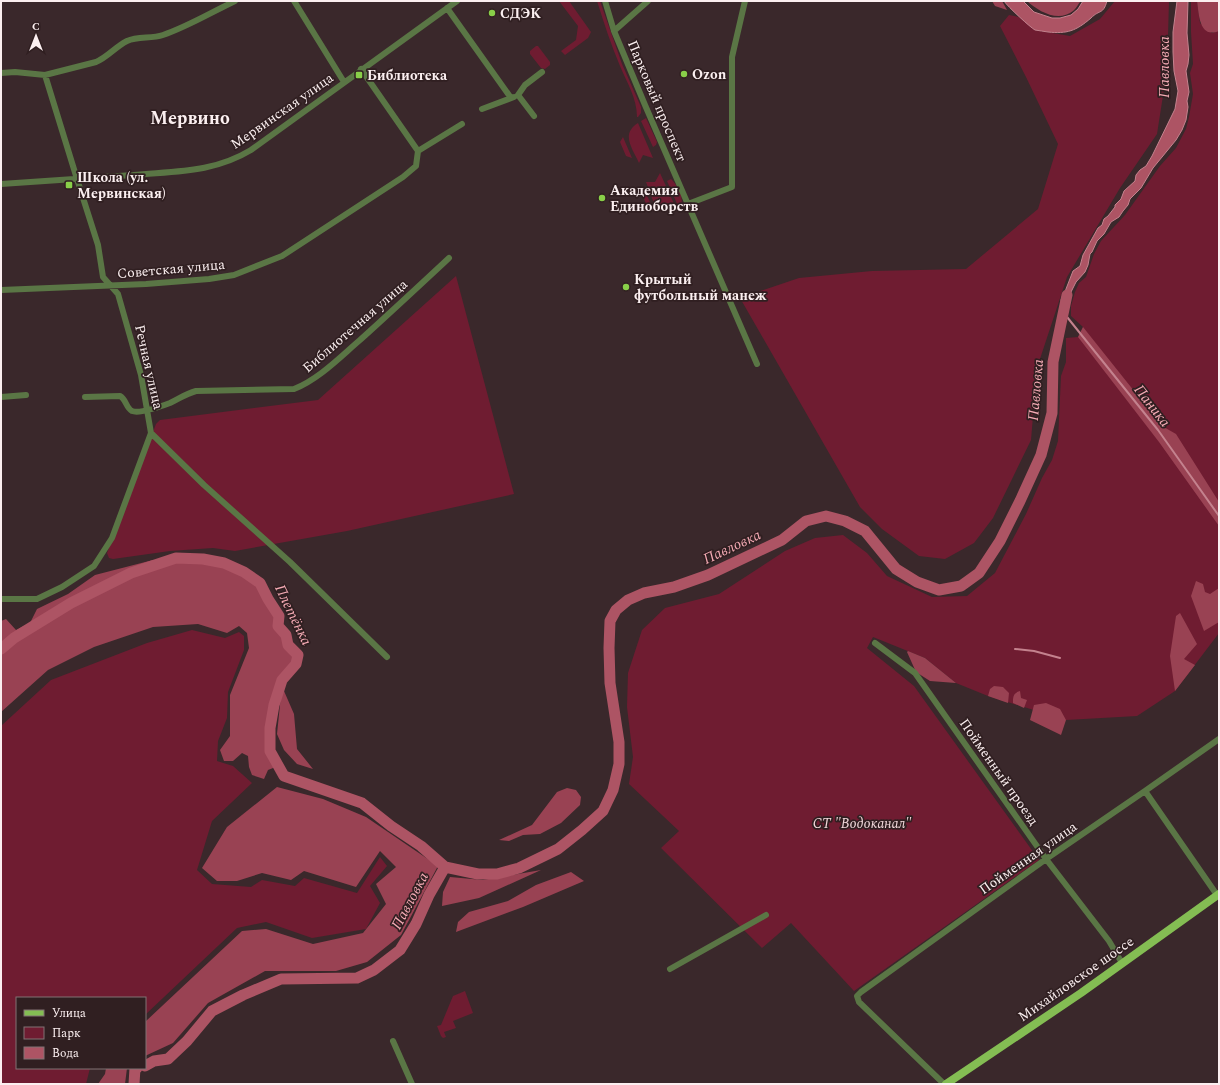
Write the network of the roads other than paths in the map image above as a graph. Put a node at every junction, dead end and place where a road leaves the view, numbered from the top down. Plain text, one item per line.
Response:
1 (235, 1) edge
2 (294, 1) edge
3 (457, 1) edge
4 (605, 1) edge
5 (648, 1) edge
6 (745, 1) edge
7 (447, 8) junction
8 (614, 31) junction
9 (362, 69) junction
10 (542, 72) dead end
11 (1, 73) edge
12 (45, 75) junction
13 (344, 82) junction
14 (518, 95) junction
15 (511, 98) junction
16 (482, 109) dead end
17 (534, 116) dead end
18 (462, 124) dead end
19 (418, 151) junction
20 (77, 180) junction
21 (1, 184) edge
22 (688, 204) junction
23 (449, 258) dead end
24 (109, 286) junction
25 (1, 290) edge
26 (757, 364) dead end
27 (26, 395) dead end
28 (85, 396) dead end
29 (1, 397) edge
30 (147, 410) junction
31 (151, 433) junction
32 (1, 599) edge
33 (875, 643) dead end
34 (388, 657) dead end
35 (1219, 739) edge
36 (1145, 792) junction
37 (1046, 859) junction
38 (1218, 895) edge
39 (766, 915) dead end
40 (1122, 963) junction
41 (670, 969) dead end
42 (393, 1041) dead end
43 (412, 1084) edge
44 (945, 1084) edge

1 - 12 street
2 - 13 street
3 - 7 street, Мервинская улица
4 - 8 street, Парковый проспект
5 - 8 street
6 - 22 street
7 - 9 street, Мервинская улица
7 - 15 street
8 - 22 street, Парковый проспект
9 - 13 street, Мервинская улица
9 - 19 street
10 - 14 street
11 - 12 street
12 - 20 street, Речная улица
13 - 20 street, Мервинская улица
14 - 15 street
14 - 17 street
15 - 16 street
18 - 19 street
19 - 24 street, Советская улица
20 - 21 street, Мервинская улица
20 - 24 street, Речная улица
22 - 26 street, Парковый проспект
23 - 30 street, Библиотечная улица
24 - 25 street, Советская улица
24 - 30 street, Речная улица
27 - 29 street
28 - 30 street, Библиотечная улица
30 - 31 street, Речная улица
31 - 32 street
31 - 34 street
33 - 37 street, Пойменный проезд
35 - 36 street, Пойменная улица
36 - 37 street, Пойменная улица
36 - 38 street
37 - 40 street, Пойменный проезд
37 - 44 street, Пойменная улица
38 - 40 main road, Михайловское шоссе
39 - 41 street
40 - 44 main road, Михайловское шоссе
42 - 43 street

